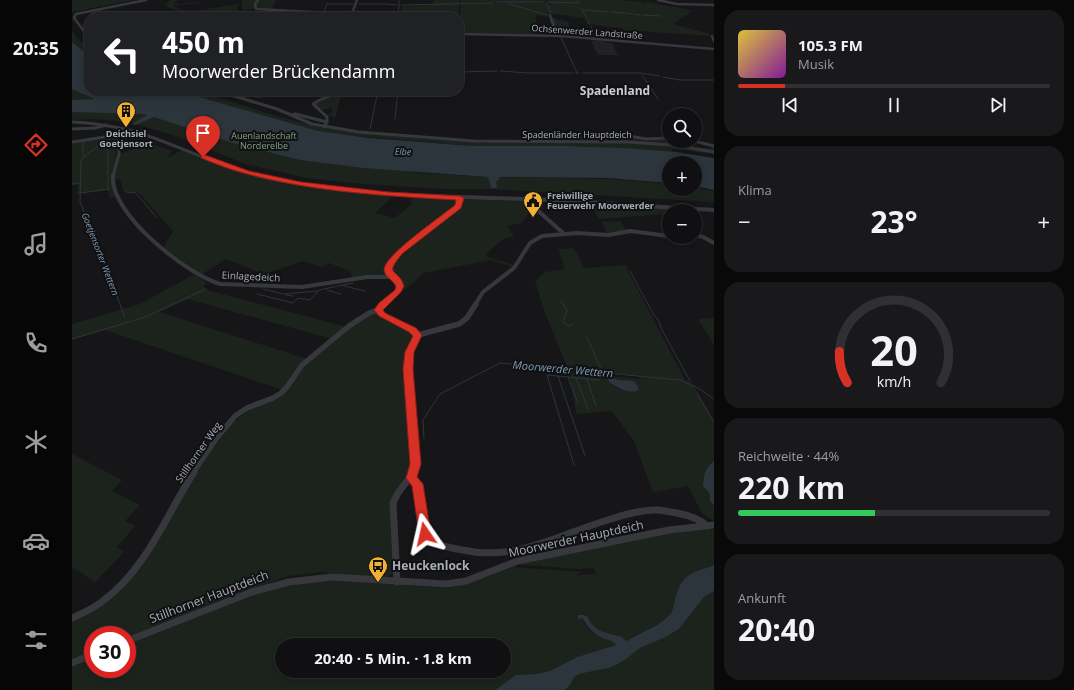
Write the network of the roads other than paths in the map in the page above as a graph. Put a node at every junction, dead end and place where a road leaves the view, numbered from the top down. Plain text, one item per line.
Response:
1 (146, 0) edge
2 (258, 0) edge
3 (357, 0) edge
4 (658, 0) edge
5 (714, 4) edge
6 (299, 12) edge
7 (353, 12) edge
8 (550, 15) dead end
9 (84, 31) edge
10 (464, 34) edge
11 (556, 35) junction
12 (712, 36) dead end
13 (714, 41) edge
14 (714, 49) edge
15 (234, 96) edge
16 (331, 96) edge
17 (278, 105) dead end
18 (293, 114) junction
19 (72, 122) edge
20 (327, 122) junction
21 (106, 125) junction
22 (324, 127) junction
23 (72, 129) edge
24 (124, 129) junction
25 (118, 135) junction
26 (662, 138) edge
27 (539, 140) junction
28 (72, 142) edge
29 (702, 143) edge
30 (714, 146) edge
31 (714, 152) edge
32 (460, 198) junction
33 (534, 200) junction
34 (714, 210) edge
35 (563, 233) junction
36 (662, 235) edge
37 (702, 237) edge
38 (714, 243) edge
39 (391, 277) junction
40 (378, 310) junction
41 (418, 335) junction
42 (412, 478) junction
43 (710, 525) edge
44 (397, 582) junction
45 (72, 618) edge
46 (136, 637) edge
47 (84, 658) edge
48 (72, 663) edge

1 - 9 street
2 - 6 street
3 - 7 street
4 - 5 street
8 - 11 street
10 - 11 street, Ochsenwerder Landstraße
11 - 14 street, Ochsenwerder Landstraße
12 - 13 street
15 - 18 street
16 - 20 street
17 - 18 street
18 - 20 street
18 - 22 street, Spadenländer Hauptdeich
19 - 21 street
20 - 22 street
21 - 23 street
21 - 24 street
22 - 27 street, Spadenländer Hauptdeich
24 - 25 street
24 - 32 street
25 - 28 street
25 - 39 street, Einlagedeich
26 - 27 street
27 - 31 street, Spadenländer Hauptdeich
29 - 30 street
32 - 33 street
32 - 39 street
33 - 34 street
33 - 35 street
35 - 36 street
35 - 41 street
37 - 38 street
39 - 40 street, Stillhorner Weg
40 - 41 street
40 - 45 street, Stillhorner Weg
41 - 42 street
42 - 43 street
42 - 44 street
43 - 44 street, Moorwerder Hauptdeich
44 - 46 street, Stillhorner Hauptdeich
47 - 48 street

